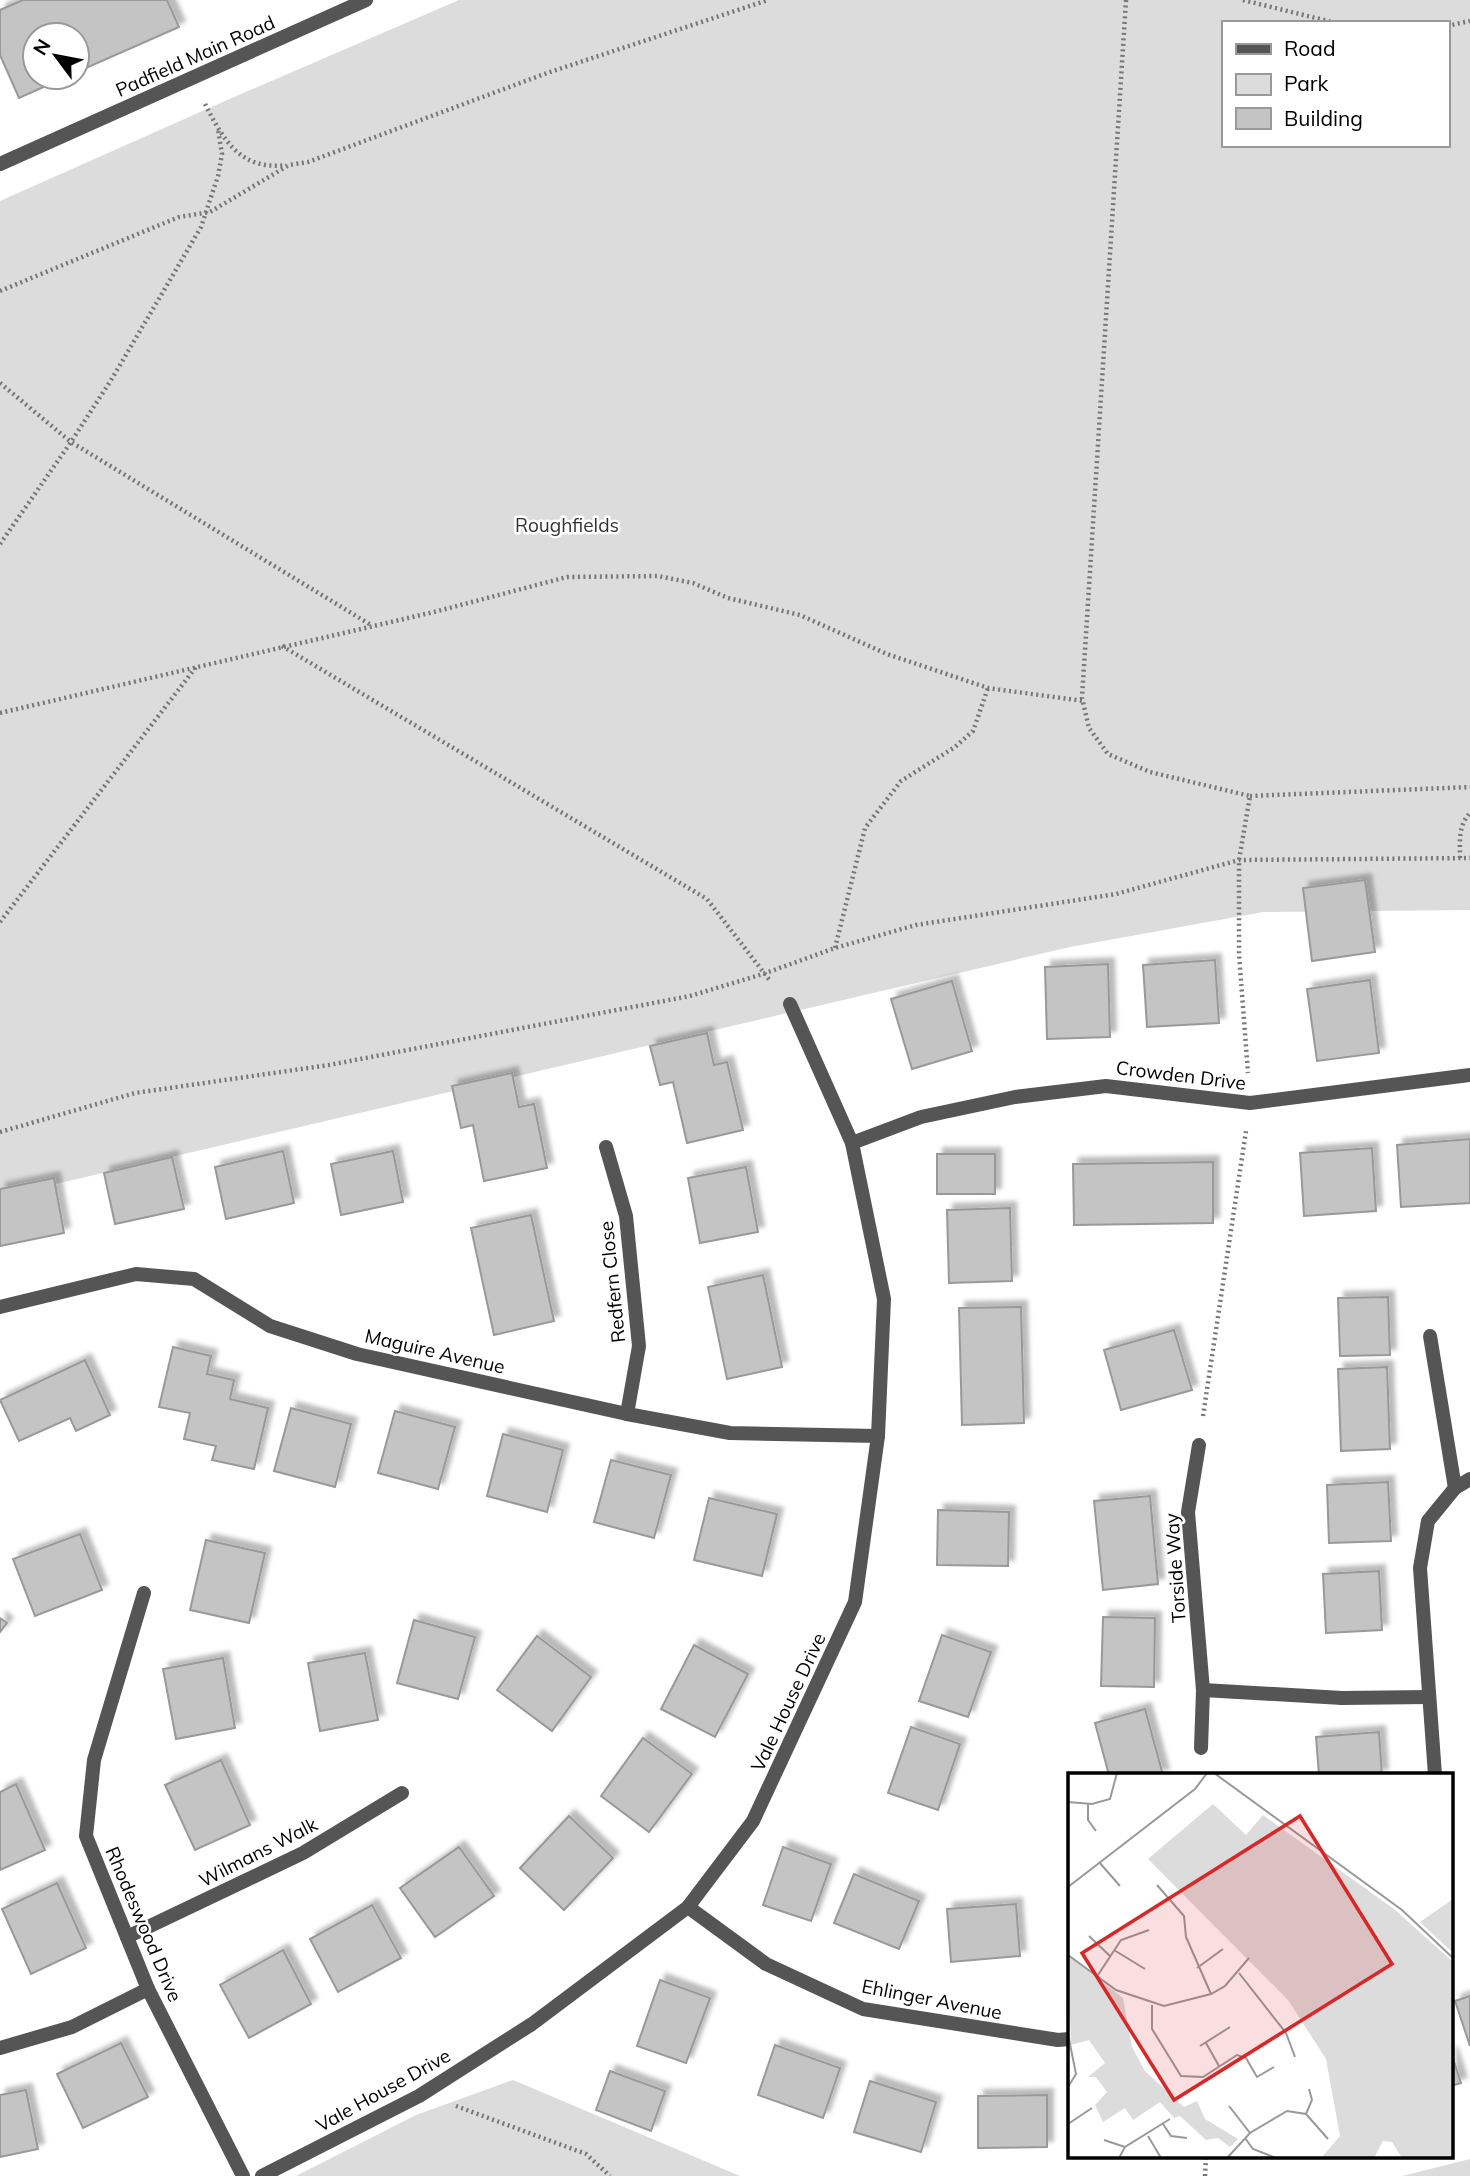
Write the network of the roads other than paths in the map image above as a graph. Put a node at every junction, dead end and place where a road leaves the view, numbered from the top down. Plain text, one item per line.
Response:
1 (366, 0) edge
2 (0, 164) edge
3 (790, 1004) road end
4 (1470, 1075) edge
5 (852, 1143) junction
6 (606, 1147) dead end
7 (0, 1307) edge
8 (1430, 1336) dead end
9 (627, 1413) junction
10 (878, 1436) junction
11 (1199, 1445) road end
12 (1470, 1479) edge
13 (1455, 1488) junction
14 (144, 1592) dead end
15 (1203, 1690) junction
16 (1429, 1697) junction
17 (1201, 1748) dead end
18 (1435, 1773) edge
19 (402, 1793) dead end
20 (688, 1907) junction
21 (127, 1937) junction
22 (148, 1989) junction
23 (1068, 2039) edge
24 (0, 2048) edge
25 (243, 2176) edge
26 (262, 2176) edge

1 - 2 street, Padfield Main Road
3 - 5 street, Vale House Drive
4 - 5 street, Crowden Drive
5 - 10 street, Vale House Drive
6 - 9 street, Redfern Close
7 - 9 street, Maguire Avenue
8 - 13 street
9 - 10 street, Maguire Avenue
10 - 20 street, Vale House Drive
11 - 15 street, Torside Way
12 - 13 street
13 - 16 street
14 - 21 street, Rhodeswood Drive
15 - 16 street
15 - 17 street, Torside Way
16 - 18 street
19 - 21 street, Wilmans Walk
20 - 23 street, Ehlinger Avenue
20 - 26 street, Vale House Drive
21 - 22 street, Rhodeswood Drive
22 - 24 street
22 - 25 street, Rhodeswood Drive

